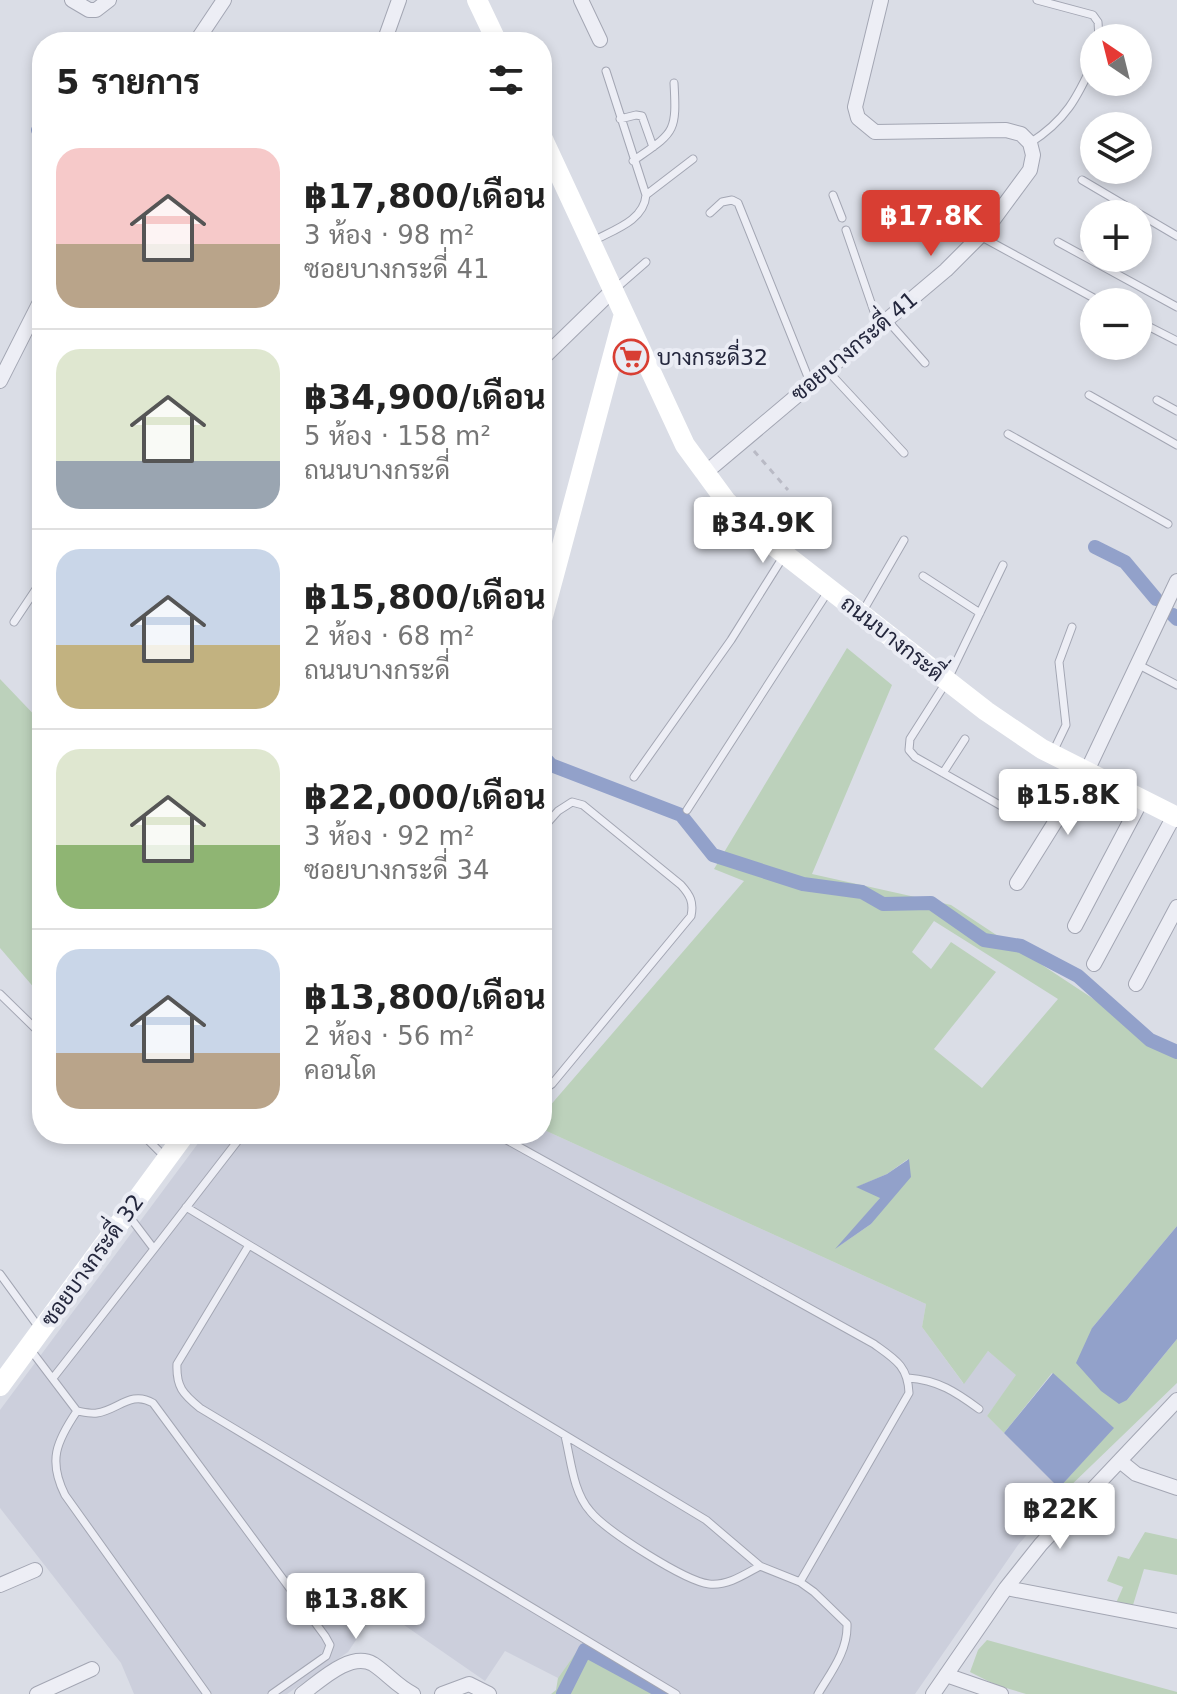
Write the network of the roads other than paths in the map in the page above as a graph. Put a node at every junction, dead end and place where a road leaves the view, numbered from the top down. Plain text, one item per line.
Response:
1 (72, 0) edge
2 (109, 0) edge
3 (224, 0) edge
4 (399, 0) edge
5 (477, 0) edge
6 (581, 0) edge
7 (881, 0) edge
8 (1037, 0) edge
9 (1098, 24) edge
10 (203, 32) edge
11 (388, 32) edge
12 (492, 32) edge
13 (600, 40) dead end
14 (606, 71) dead end
15 (674, 83) dead end
16 (1080, 91) edge
17 (620, 119) junction
18 (1030, 143) junction
19 (653, 147) junction
20 (552, 158) edge
21 (693, 159) dead end
22 (633, 161) junction
23 (1089, 184) edge
24 (646, 195) junction
25 (833, 195) dead end
26 (710, 213) dead end
27 (842, 218) dead end
28 (846, 230) dead end
29 (980, 236) junction
30 (1177, 236) edge
31 (591, 242) junction
32 (1058, 242) dead end
33 (646, 262) dead end
34 (613, 290) junction
35 (1080, 291) edge
36 (1177, 307) edge
37 (624, 314) junction
38 (883, 323) junction
39 (1152, 328) edge
40 (32, 334) edge
41 (1177, 341) edge
42 (552, 349) edge
43 (925, 363) dead end
44 (826, 369) junction
45 (0, 381) edge
46 (810, 382) junction
47 (1089, 395) dead end
48 (1157, 400) dead end
49 (1177, 411) edge
50 (1008, 434) dead end
51 (1177, 445) edge
52 (904, 453) dead end
53 (704, 474) junction
54 (1168, 524) dead end
55 (904, 540) dead end
56 (785, 555) junction
57 (1003, 565) dead end
58 (552, 566) edge
59 (923, 576) dead end
60 (1177, 581) edge
61 (830, 589) junction
62 (32, 595) edge
63 (980, 613) junction
64 (862, 614) junction
65 (14, 622) dead end
66 (1072, 627) dead end
67 (1137, 664) junction
68 (947, 681) junction
69 (1177, 685) edge
70 (965, 739) dead end
71 (1052, 754) junction
72 (1087, 771) junction
73 (943, 773) junction
74 (634, 777) dead end
75 (1142, 799) junction
76 (1005, 808) dead end
77 (687, 810) dead end
78 (1176, 816) edge
79 (552, 818) edge
80 (1017, 883) dead end
81 (1177, 907) edge
82 (1075, 926) dead end
83 (1094, 964) dead end
84 (1136, 984) dead end
85 (0, 994) edge
86 (32, 1025) edge
87 (552, 1084) edge
88 (152, 1144) edge
89 (178, 1144) edge
90 (235, 1144) edge
91 (514, 1144) edge
92 (167, 1158) junction
93 (186, 1207) junction
94 (127, 1213) junction
95 (249, 1245) junction
96 (154, 1249) junction
97 (0, 1274) edge
98 (35, 1339) junction
99 (53, 1378) junction
100 (908, 1378) junction
101 (0, 1386) edge
102 (1177, 1400) edge
103 (979, 1409) dead end
104 (77, 1411) junction
105 (565, 1436) junction
106 (1120, 1461) junction
107 (1177, 1488) edge
108 (760, 1566) junction
109 (35, 1570) dead end
110 (800, 1582) junction
111 (0, 1585) edge
112 (1006, 1588) junction
113 (1177, 1621) edge
114 (92, 1669) dead end
115 (946, 1675) junction
116 (37, 1694) edge
117 (207, 1694) edge
118 (272, 1694) edge
119 (302, 1694) edge
120 (413, 1694) edge
121 (442, 1694) edge
122 (489, 1694) edge
123 (676, 1694) edge
124 (818, 1694) edge
125 (933, 1694) edge
126 (1001, 1694) edge

1 - 2 street
3 - 10 street
4 - 11 street
5 - 12 street
6 - 13 street
7 - 18 street
8 - 9 lane
14 - 17 lane
15 - 19 lane
16 - 18 lane
17 - 19 lane
17 - 22 lane
18 - 29 street, ซอยบางกระดี่ 41
19 - 22 lane
20 - 31 street, ถนนบางกระดี่
21 - 24 lane
22 - 24 lane
23 - 30 lane
24 - 31 lane
25 - 27 lane
26 - 46 lane
28 - 38 lane
29 - 35 lane
29 - 38 street, ซอยบางกระดี่ 41
31 - 34 street, ถนนบางกระดี่
32 - 36 lane
33 - 34 lane
34 - 37 street, ถนนบางกระดี่
34 - 42 street
37 - 53 street, ถนนบางกระดี่
37 - 58 street
38 - 43 lane
38 - 44 street, ซอยบางกระดี่ 41
39 - 41 lane
40 - 45 street
44 - 46 street, ซอยบางกระดี่ 41
44 - 52 lane
46 - 53 street, ซอยบางกระดี่ 41
47 - 51 lane
48 - 49 lane
50 - 54 lane
53 - 56 street, ถนนบางกระดี่
55 - 64 lane
56 - 61 street, ถนนบางกระดี่
56 - 74 lane
57 - 63 lane
59 - 63 lane
60 - 67 street
61 - 64 street, ถนนบางกระดี่
61 - 77 lane
62 - 65 lane
63 - 68 lane
64 - 68 street, ถนนบางกระดี่
66 - 71 lane
67 - 69 lane
67 - 72 street
68 - 71 street, ถนนบางกระดี่
68 - 73 lane
70 - 73 lane
71 - 72 street, ถนนบางกระดี่
72 - 75 street, ถนนบางกระดี่
72 - 80 street
73 - 76 lane
75 - 78 street, ถนนบางกระดี่
75 - 82 street
78 - 83 street
79 - 87 lane
81 - 84 street
85 - 86 lane
88 - 92 lane
89 - 92 street, ซอยบางกระดี่ 32
90 - 93 lane
91 - 100 lane
92 - 94 street, ซอยบางกระดี่ 32
93 - 95 lane
93 - 96 lane
94 - 96 lane
94 - 98 street, ซอยบางกระดี่ 32
95 - 105 lane
95 - 123 lane
96 - 99 lane
97 - 98 lane
98 - 99 lane
98 - 101 street, ซอยบางกระดี่ 32
99 - 104 lane
100 - 103 lane
100 - 110 lane
102 - 106 street
104 - 117 lane
104 - 118 lane
105 - 108 lane
105 - 108 lane
106 - 107 street
106 - 112 street
108 - 110 lane
109 - 111 street
110 - 124 lane
112 - 113 street
112 - 115 street
114 - 116 street
115 - 125 street
115 - 126 street
119 - 120 street
121 - 122 street

